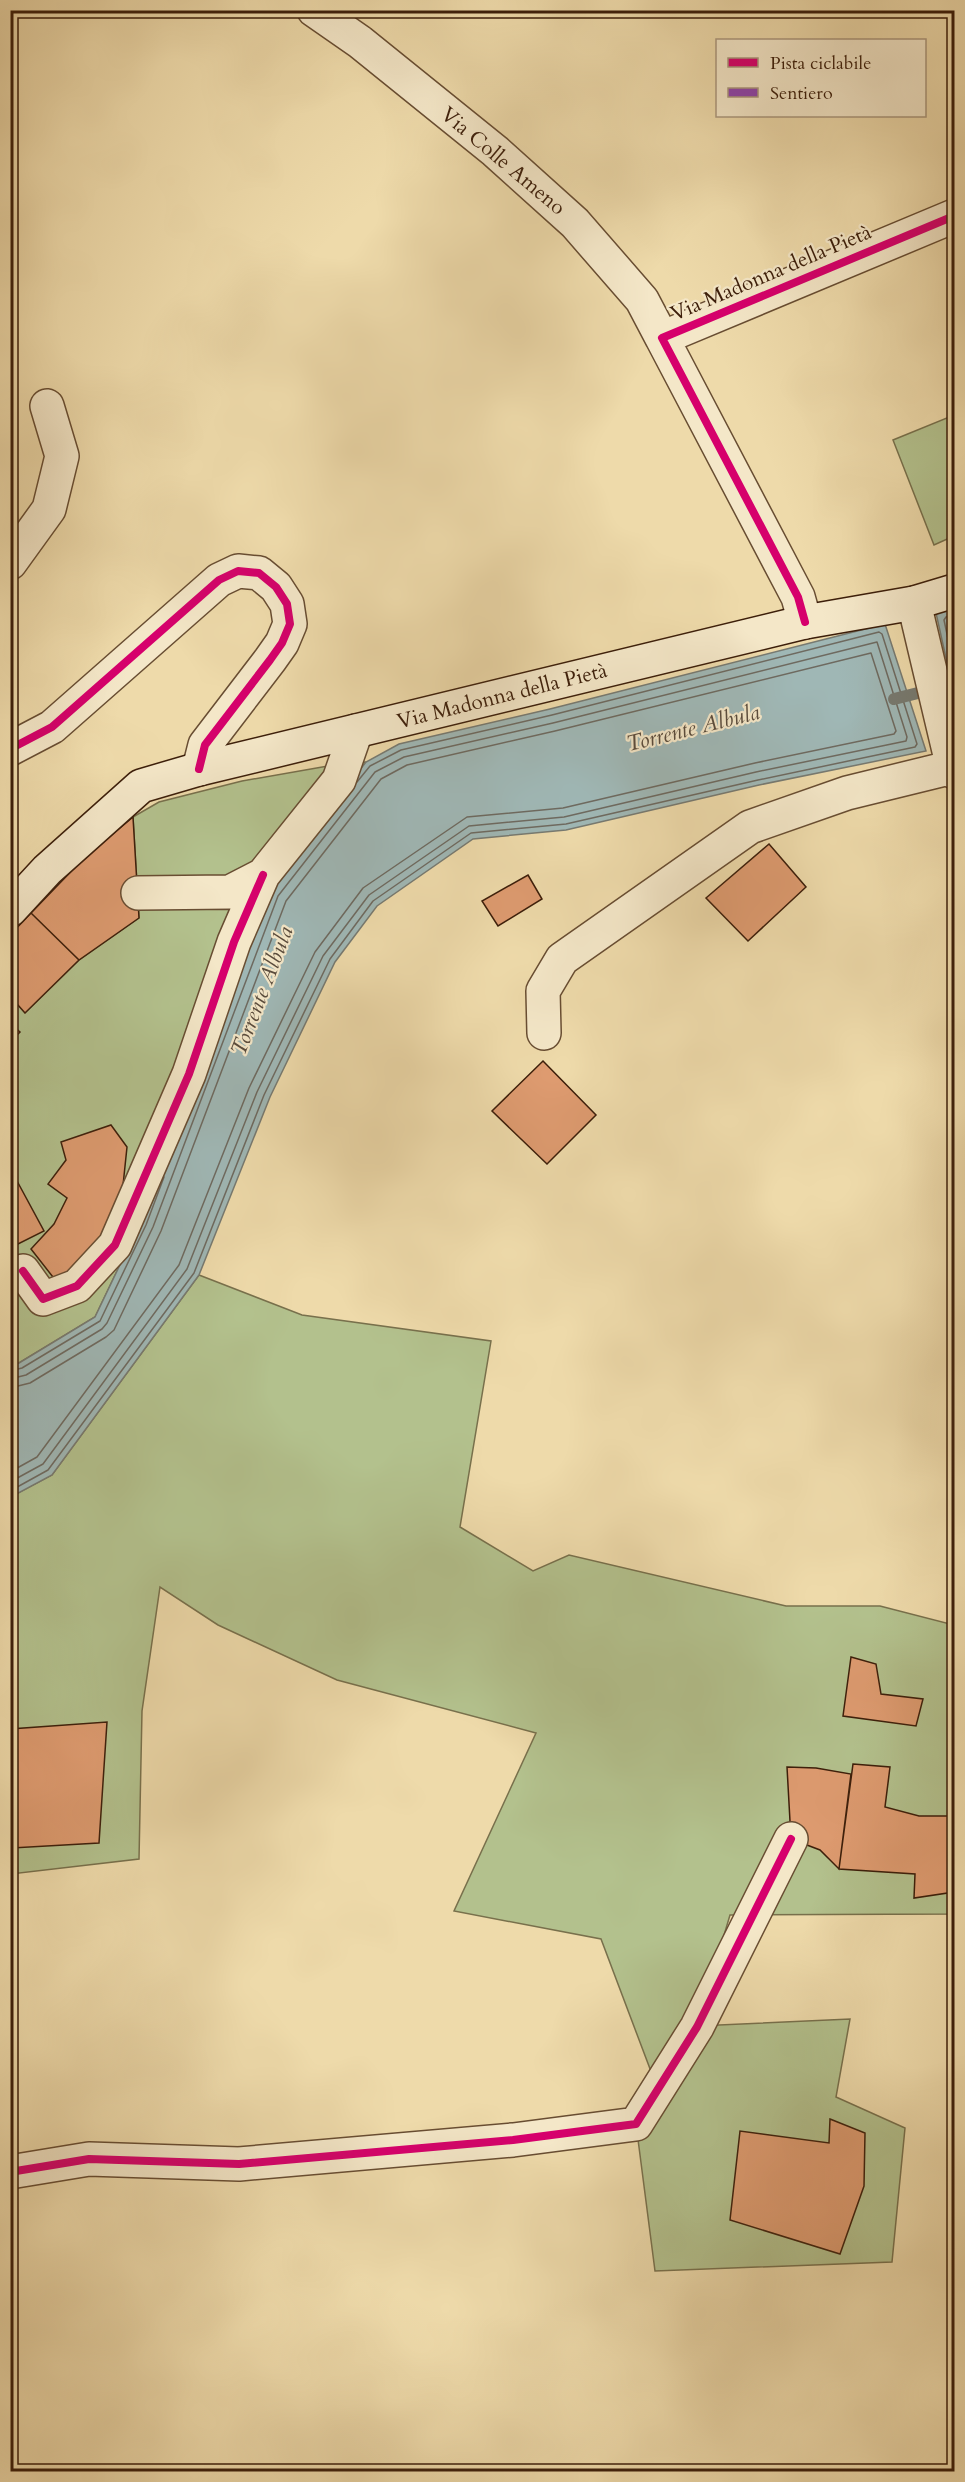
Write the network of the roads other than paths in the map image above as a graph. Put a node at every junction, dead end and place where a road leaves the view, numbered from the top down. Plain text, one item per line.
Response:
1 (314, 10) edge
2 (954, 216) edge
3 (662, 338) junction
4 (47, 406) dead end
5 (10, 563) edge
6 (954, 591) edge
7 (914, 603) junction
8 (806, 622) junction
9 (356, 731) junction
10 (10, 749) edge
11 (199, 769) junction
12 (954, 769) edge
13 (263, 875) junction
14 (138, 893) dead end
15 (10, 910) edge
16 (544, 1033) dead end
17 (23, 1271) dead end
18 (791, 1839) dead end
19 (10, 2172) edge

1 - 3 street, Via Colle Ameno
2 - 3 street, Via Madonna della Pietà
3 - 8 street, Via Madonna della Pietà
4 - 5 street
6 - 7 street
7 - 8 street
7 - 12 street
8 - 9 street, Via Madonna della Pietà
9 - 11 street, Via Madonna della Pietà
9 - 13 street
10 - 11 street
11 - 15 street, Via Madonna della Pietà
12 - 16 street
13 - 14 street
13 - 17 street
18 - 19 street

